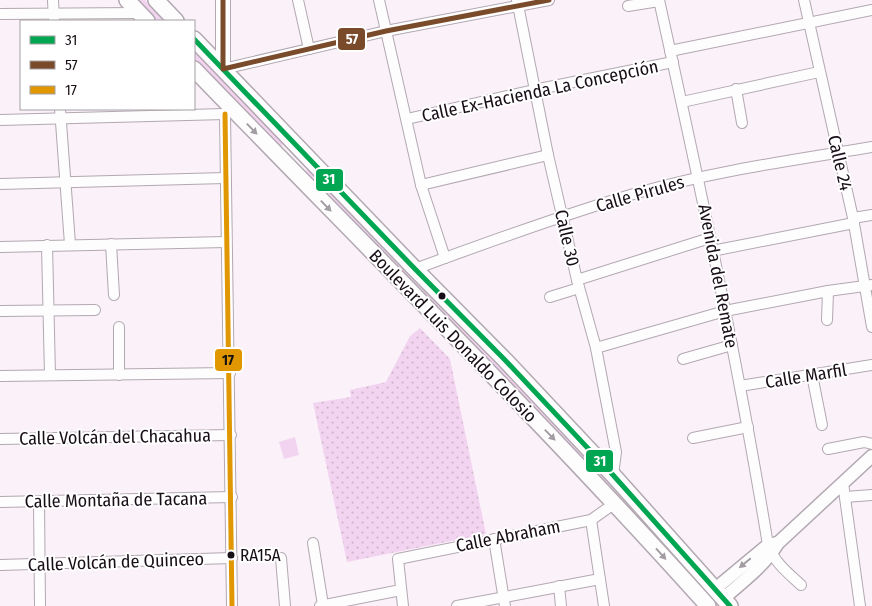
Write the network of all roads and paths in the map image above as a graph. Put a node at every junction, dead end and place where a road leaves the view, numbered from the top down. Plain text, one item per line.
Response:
1 (53, 0) edge
2 (127, 0) edge
3 (156, 0) edge
4 (222, 0) edge
5 (298, 0) edge
6 (379, 0) edge
7 (549, 0) edge
8 (659, 0) edge
9 (804, 0) edge
10 (518, 3) edge
11 (628, 6) dead end
12 (872, 11) edge
13 (0, 14) edge
14 (54, 17) edge
15 (143, 17) edge
16 (175, 20) edge
17 (809, 23) junction
18 (386, 32) junction
19 (195, 40) edge
20 (309, 49) junction
21 (670, 51) junction
22 (673, 62) junction
23 (223, 69) junction
24 (195, 70) edge
25 (819, 72) junction
26 (736, 89) junction
27 (534, 90) junction
28 (682, 102) junction
29 (228, 110) junction
30 (61, 114) edge
31 (407, 119) junction
32 (0, 120) edge
33 (742, 123) dead end
34 (872, 147) edge
35 (838, 153) junction
36 (548, 155) junction
37 (225, 178) junction
38 (698, 178) junction
39 (0, 184) edge
40 (66, 184) junction
41 (421, 186) junction
42 (872, 214) edge
43 (562, 217) junction
44 (853, 220) junction
45 (710, 238) junction
46 (226, 242) junction
47 (70, 244) junction
48 (112, 244) junction
49 (47, 245) junction
50 (0, 247) edge
51 (712, 251) junction
52 (445, 258) junction
53 (415, 269) junction
54 (578, 284) junction
55 (868, 286) edge
56 (828, 291) junction
57 (114, 295) dead end
58 (550, 296) dead end
59 (95, 310) dead end
60 (0, 311) edge
61 (49, 311) junction
62 (725, 311) junction
63 (827, 320) dead end
64 (119, 327) dead end
65 (872, 327) edge
66 (732, 345) junction
67 (596, 348) junction
68 (683, 359) dead end
69 (872, 365) edge
70 (230, 373) junction
71 (50, 375) junction
72 (119, 375) junction
73 (812, 375) junction
74 (0, 376) edge
75 (740, 386) junction
76 (822, 425) dead end
77 (748, 427) junction
78 (231, 436) junction
79 (692, 438) dead end
80 (0, 439) edge
81 (872, 444) edge
82 (828, 448) dead end
83 (870, 459) edge
84 (614, 475) junction
85 (843, 483) junction
86 (872, 495) edge
87 (232, 497) junction
88 (845, 497) junction
89 (0, 502) edge
90 (40, 502) junction
91 (615, 503) junction
92 (590, 520) junction
93 (494, 539) junction
94 (313, 543) dead end
95 (772, 547) junction
96 (232, 558) junction
97 (281, 558) dead end
98 (40, 564) junction
99 (0, 565) edge
100 (600, 579) junction
101 (801, 585) dead end
102 (559, 586) junction
103 (401, 590) junction
104 (723, 598) edge
105 (504, 602) edge
106 (701, 604) edge
107 (40, 606) edge
108 (232, 606) edge
109 (285, 606) edge
110 (321, 606) edge
111 (403, 606) edge
112 (457, 606) edge
113 (561, 606) edge
114 (604, 606) edge
115 (860, 606) edge

1 - 14 street
2 - 15 main road
3 - 16 main road
4 - 23 main road
5 - 20 street
6 - 18 street
7 - 10 street
8 - 11 street
8 - 21 street, Avenida del Remate
9 - 17 street, Calle 24
10 - 18 street
10 - 27 street, Calle 30
12 - 17 street, Calle Ex-Hacienda La Concepción
13 - 14 street
14 - 15 street
17 - 21 street, Calle Ex-Hacienda La Concepción
17 - 25 street, Calle 24
18 - 20 street
18 - 31 street
19 - 23 main road, Boulevard Luis Donaldo Colosio
20 - 23 street
21 - 22 street, Avenida del Remate
22 - 27 street, Calle Ex-Hacienda La Concepción
22 - 28 street, Avenida del Remate
23 - 53 main road, Boulevard Luis Donaldo Colosio
24 - 29 main road, Boulevard Luis Donaldo Colosio
25 - 26 street
25 - 35 street, Calle 24
26 - 28 street
26 - 33 street
27 - 31 street, Calle Ex-Hacienda La Concepción
27 - 36 street, Calle 30
28 - 38 street, Avenida del Remate
29 - 30 street
29 - 37 street
29 -> 91 main road, Boulevard Luis Donaldo Colosio
30 - 32 street
30 - 40 street
31 - 41 street
34 - 35 street, Calle Pirules
35 - 38 street, Calle Pirules
35 - 44 street, Calle 24
36 - 41 street
36 - 43 street, Calle 30
37 - 40 street
37 - 46 street
38 - 43 street, Calle Pirules
38 - 45 street, Avenida del Remate
39 - 40 street
40 - 47 street
41 - 52 street
42 - 44 street
43 - 52 street, Calle Pirules
43 - 54 street, Calle 30
44 - 51 street
44 - 55 street, Calle 24
45 - 51 street, Avenida del Remate
45 - 54 street
46 - 48 street
46 - 70 street
47 - 48 street
47 - 49 street
48 - 57 street
49 - 50 street
49 - 61 street
51 - 62 street, Avenida del Remate
52 - 53 street, Calle Pirules
53 - 84 main road, Boulevard Luis Donaldo Colosio
54 - 58 street
54 - 67 street, Calle 30
55 - 56 street
55 - 65 street, Calle 24
56 - 62 street
56 - 63 street
59 - 61 street
60 - 61 street
61 - 71 street
62 - 66 street, Avenida del Remate
62 - 67 street
64 - 72 street
66 - 68 street
66 - 75 street, Avenida del Remate
67 - 84 street, Calle 30
69 - 73 street, Calle Marfil
70 - 72 street
70 - 78 street
71 - 72 street
71 - 74 street
73 - 75 street, Calle Marfil
73 - 76 street
75 - 77 street, Avenida del Remate
77 - 79 street
77 - 95 street, Avenida del Remate
78 - 80 street, Calle Volcán del Chacahua
78 - 87 street
81 - 82 street
83 - 85 street
84 - 104 main road, Boulevard Luis Donaldo Colosio
85 - 88 street
85 - 95 street
86 - 88 street
87 - 90 street, Calle Montaña de Tacana
87 - 96 street
88 - 115 street
89 - 90 street, Calle Montaña de Tacana
90 - 98 street
91 - 92 street, Calle Abraham
91 -> 106 main road, Boulevard Luis Donaldo Colosio
92 - 93 street, Calle Abraham
92 - 100 street
93 - 103 street, Calle Abraham
93 - 105 street
94 - 110 street
95 - 101 street
95 - 104 street
96 - 98 street, Calle Volcán de Quinceo
96 - 108 street
97 - 109 street
98 - 99 street, Calle Volcán de Quinceo
98 - 107 street
100 - 102 street
100 - 114 street
102 - 105 street
102 - 113 street
103 - 110 street
103 - 111 street
105 - 112 street

